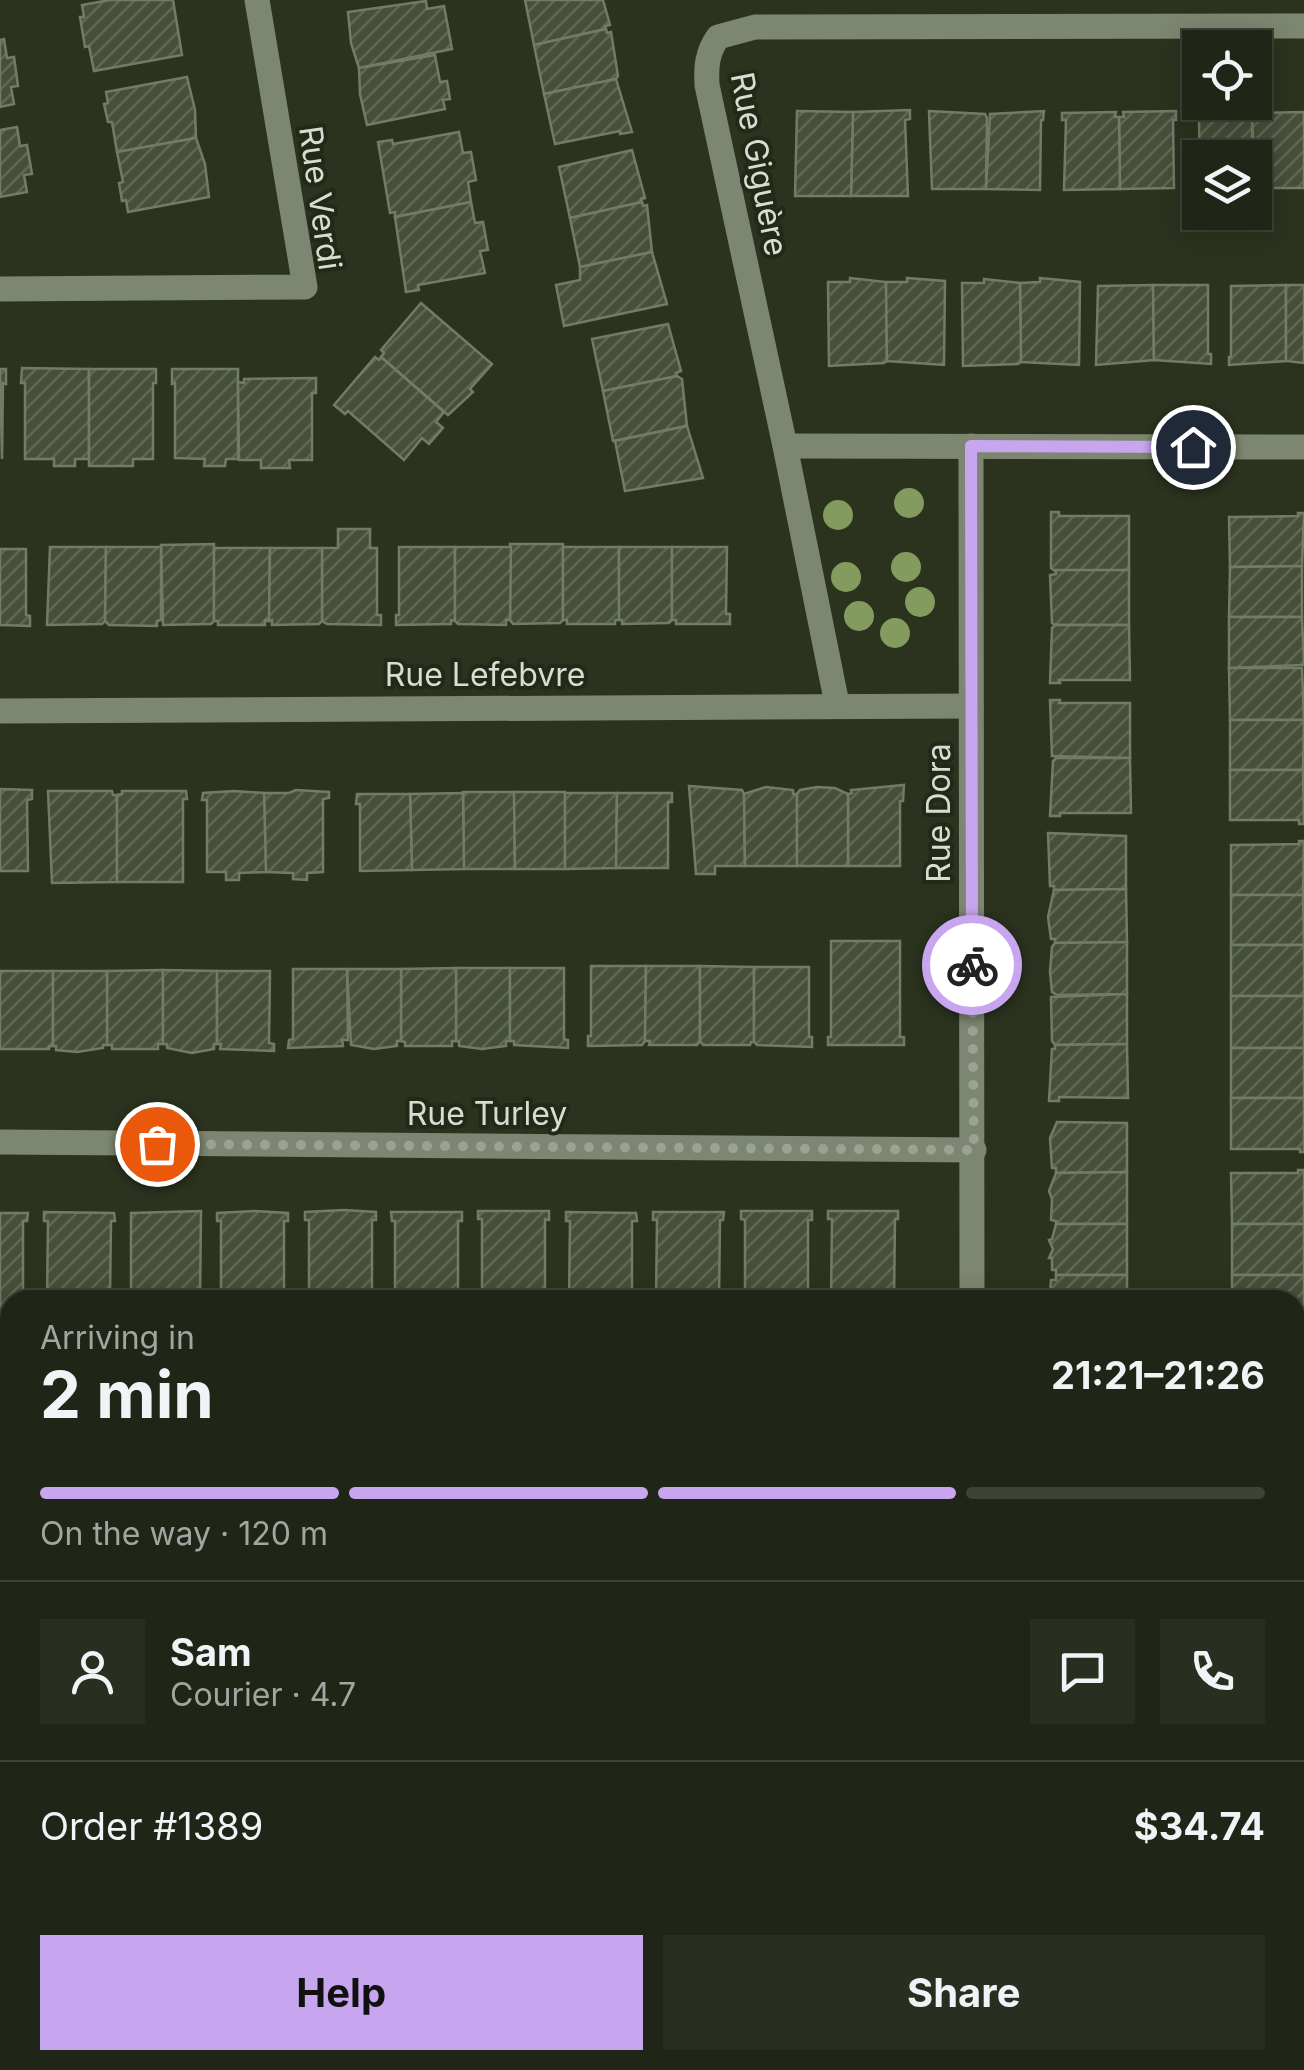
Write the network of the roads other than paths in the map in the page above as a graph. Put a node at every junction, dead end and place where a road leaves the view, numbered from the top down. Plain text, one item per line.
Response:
1 (257, 0) edge
2 (1304, 26) edge
3 (0, 288) edge
4 (785, 446) junction
5 (971, 446) junction
6 (1304, 448) edge
7 (836, 704) junction
8 (971, 706) junction
9 (0, 712) edge
10 (0, 1142) edge
11 (974, 1150) junction
12 (972, 1290) edge

1 - 3 street, Rue Verdi
2 - 4 street, Rue Giguère
4 - 5 street
4 - 7 street, Rue Giguère
5 - 6 street
5 - 8 street, Rue Dora
7 - 8 street, Rue Lefebvre
7 - 9 street, Rue Lefebvre
8 - 11 street, Rue Dora
10 - 11 street, Rue Turley
11 - 12 street, Rue Dora

